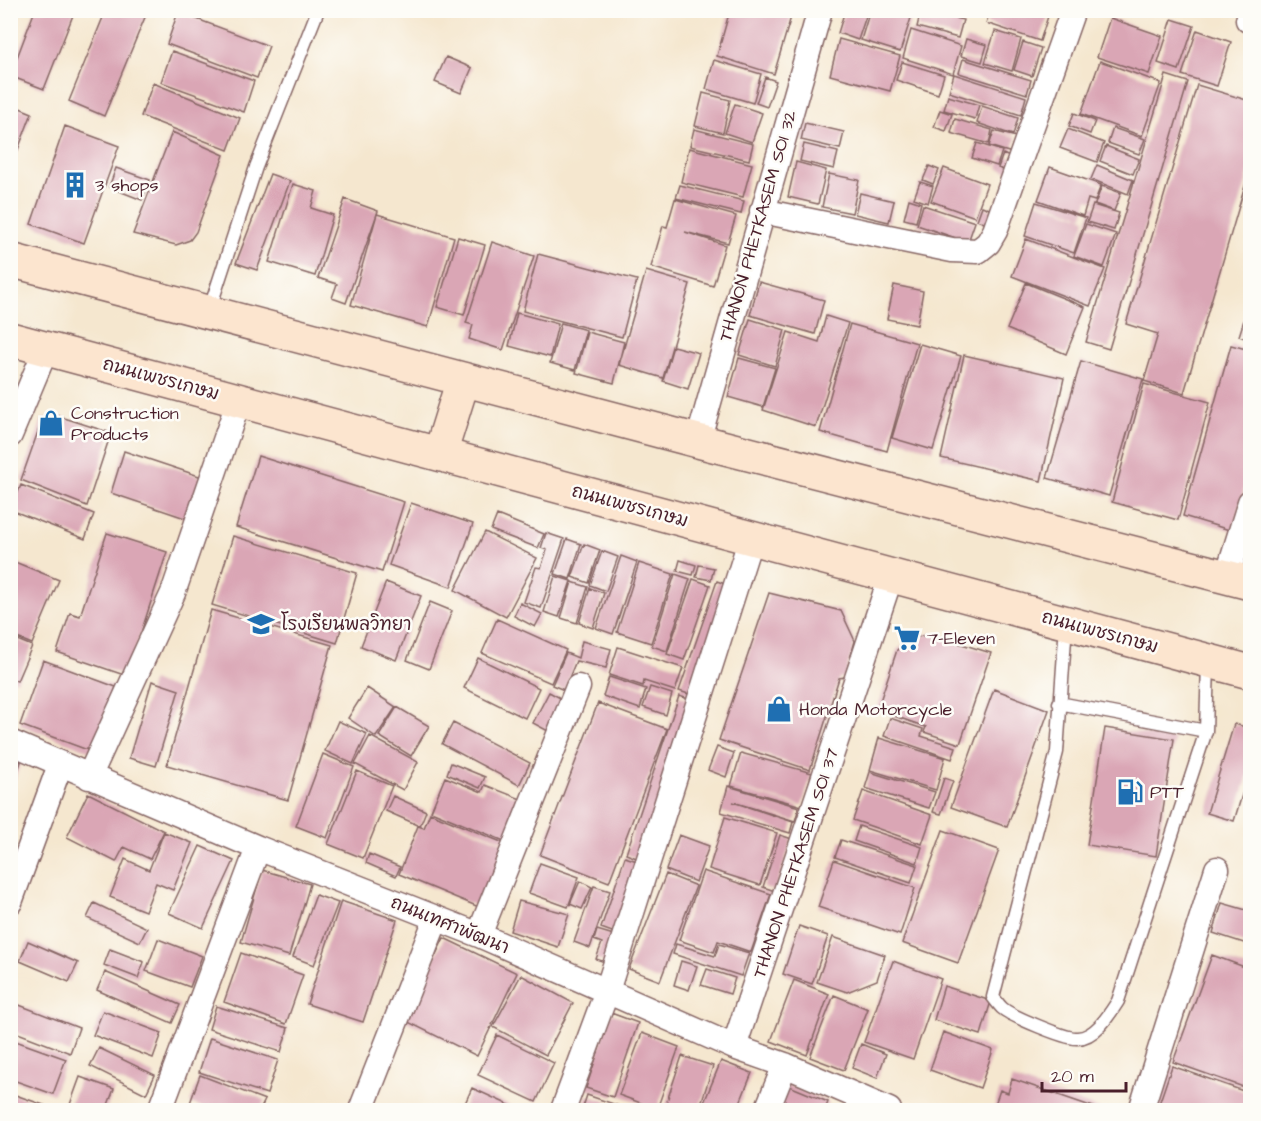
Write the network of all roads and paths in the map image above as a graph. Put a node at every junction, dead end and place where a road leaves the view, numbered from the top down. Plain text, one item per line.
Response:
1 (318, 10) edge
2 (820, 10) edge
3 (1074, 10) edge
4 (762, 211) junction
5 (10, 260) edge
6 (209, 312) junction
7 (10, 339) edge
8 (46, 349) junction
9 (463, 380) junction
10 (239, 400) junction
11 (10, 435) edge
12 (698, 441) junction
13 (440, 454) junction
14 (1251, 502) edge
15 (751, 538) junction
16 (891, 576) junction
17 (1239, 580) edge
18 (1066, 623) junction
19 (1209, 661) junction
20 (1251, 672) edge
21 (578, 687) dead end
22 (1059, 703) junction
23 (1206, 731) junction
24 (10, 742) edge
25 (60, 765) junction
26 (89, 777) junction
27 (258, 848) junction
28 (1217, 869) dead end
29 (10, 902) edge
30 (436, 919) junction
31 (479, 935) junction
32 (606, 991) junction
33 (734, 1047) junction
34 (785, 1065) junction
35 (160, 1110) edge
36 (361, 1110) edge
37 (562, 1110) edge
38 (767, 1110) edge
39 (889, 1110) edge
40 (1141, 1110) edge

1 - 6 lane
2 - 4 street, THANON PHETKASEM SOI 32
3 - 4 street
4 - 12 street, THANON PHETKASEM SOI 32
5 - 6 main road
6 - 9 main road
7 - 8 main road, ถนนเพชรเกษม
8 - 10 main road, ถนนเพชรเกษม
8 - 11 street
9 - 12 main road
9 - 13 main road
10 - 13 main road, ถนนเพชรเกษม
10 - 26 street
12 - 17 main road
13 - 15 main road, ถนนเพชรเกษม
14 - 17 street
15 - 16 main road, ถนนเพชรเกษม
15 - 32 street
16 - 18 main road, ถนนเพชรเกษม
16 - 33 street, THANON PHETKASEM SOI 37
18 - 19 main road, ถนนเพชรเกษม
18 - 22 lane
19 - 20 main road, ถนนเพชรเกษม
19 - 23 lane
21 - 31 street
22 - 23 lane
22 - 23 lane
24 - 25 street, ถนนเทศาพัฒนา
25 - 26 street, ถนนเทศาพัฒนา
25 - 29 street
26 - 27 street, ถนนเทศาพัฒนา
27 - 30 street, ถนนเทศาพัฒนา
27 - 35 street
28 - 40 street
30 - 31 street, ถนนเทศาพัฒนา
30 - 36 street
31 - 32 street, ถนนเทศาพัฒนา
32 - 33 street, ถนนเทศาพัฒนา
32 - 37 street
33 - 34 street, ถนนเทศาพัฒนา
34 - 38 street
34 - 39 street, ถนนเทศาพัฒนา

